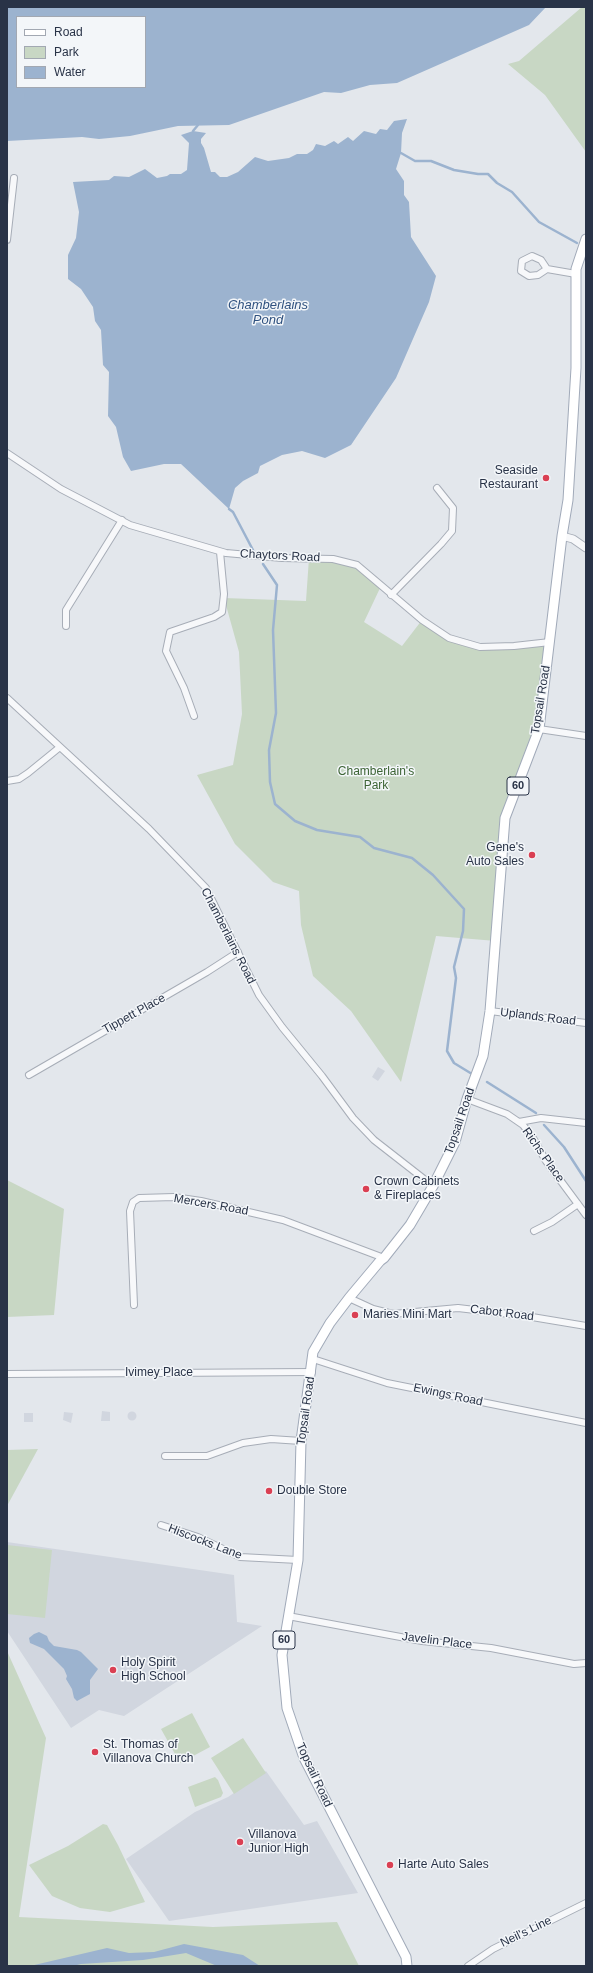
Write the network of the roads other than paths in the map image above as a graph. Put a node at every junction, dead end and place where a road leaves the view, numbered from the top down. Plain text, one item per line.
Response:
1 (14, 178) dead end
2 (586, 239) edge
3 (7, 240) edge
4 (547, 269) dead end
5 (576, 274) junction
6 (7, 452) edge
7 (437, 488) dead end
8 (122, 520) junction
9 (562, 536) junction
10 (586, 548) edge
11 (220, 552) junction
12 (391, 595) junction
13 (66, 626) dead end
14 (550, 642) junction
15 (7, 698) edge
16 (194, 716) dead end
17 (539, 729) junction
18 (586, 736) edge
19 (60, 747) junction
20 (7, 781) edge
21 (238, 952) junction
22 (490, 1011) junction
23 (586, 1023) edge
24 (28, 1075) dead end
25 (467, 1098) junction
26 (519, 1122) junction
27 (586, 1123) edge
28 (433, 1186) junction
29 (578, 1204) junction
30 (586, 1215) edge
31 (534, 1231) dead end
32 (384, 1258) junction
33 (348, 1298) junction
34 (134, 1305) dead end
35 (586, 1326) edge
36 (313, 1359) junction
37 (312, 1372) junction
38 (7, 1374) edge
39 (586, 1423) edge
40 (301, 1441) junction
41 (165, 1456) dead end
42 (161, 1525) dead end
43 (298, 1560) junction
44 (288, 1616) junction
45 (586, 1663) edge
46 (586, 1902) edge
47 (407, 1966) edge
48 (468, 1966) edge

1 - 3 street
2 - 5 main road, Topsail Road / 60
4 - 5 street
5 - 9 main road, Topsail Road / 60
6 - 8 street, Chaytors Road
7 - 12 street
8 - 11 street, Chaytors Road
8 - 13 street
9 - 10 street
9 - 14 main road, Topsail Road / 60
11 - 12 street, Chaytors Road
11 - 16 street
12 - 14 street, Chaytors Road
14 - 17 main road, Topsail Road / 60
15 - 19 street, Chamberlains Road
17 - 18 street
17 - 22 main road, Topsail Road / 60
19 - 20 street
19 - 21 street, Chamberlains Road
21 - 24 street, Tippett Place
21 - 28 street, Chamberlains Road
22 - 23 street, Uplands Road
22 - 25 main road, Topsail Road / 60
25 - 26 street, Richs Place
25 - 28 main road, Topsail Road / 60
26 - 27 street
26 - 29 street, Richs Place
28 - 32 main road, Topsail Road / 60
29 - 30 street, Richs Place
29 - 31 street
32 - 33 main road, Topsail Road / 60
32 - 34 street, Mercers Road
33 - 35 street, Cabot Road
33 - 36 main road, Topsail Road / 60
36 - 37 main road, Topsail Road / 60
36 - 39 street, Ewings Road
37 - 38 street, Ivimey Place
37 - 40 main road, Topsail Road / 60
40 - 41 street
40 - 43 main road, Topsail Road / 60
42 - 43 street, Hiscocks Lane
43 - 44 main road, Topsail Road / 60
44 - 45 street, Javelin Place
44 - 47 main road, Topsail Road / 60
46 - 48 street, Neil's Line

